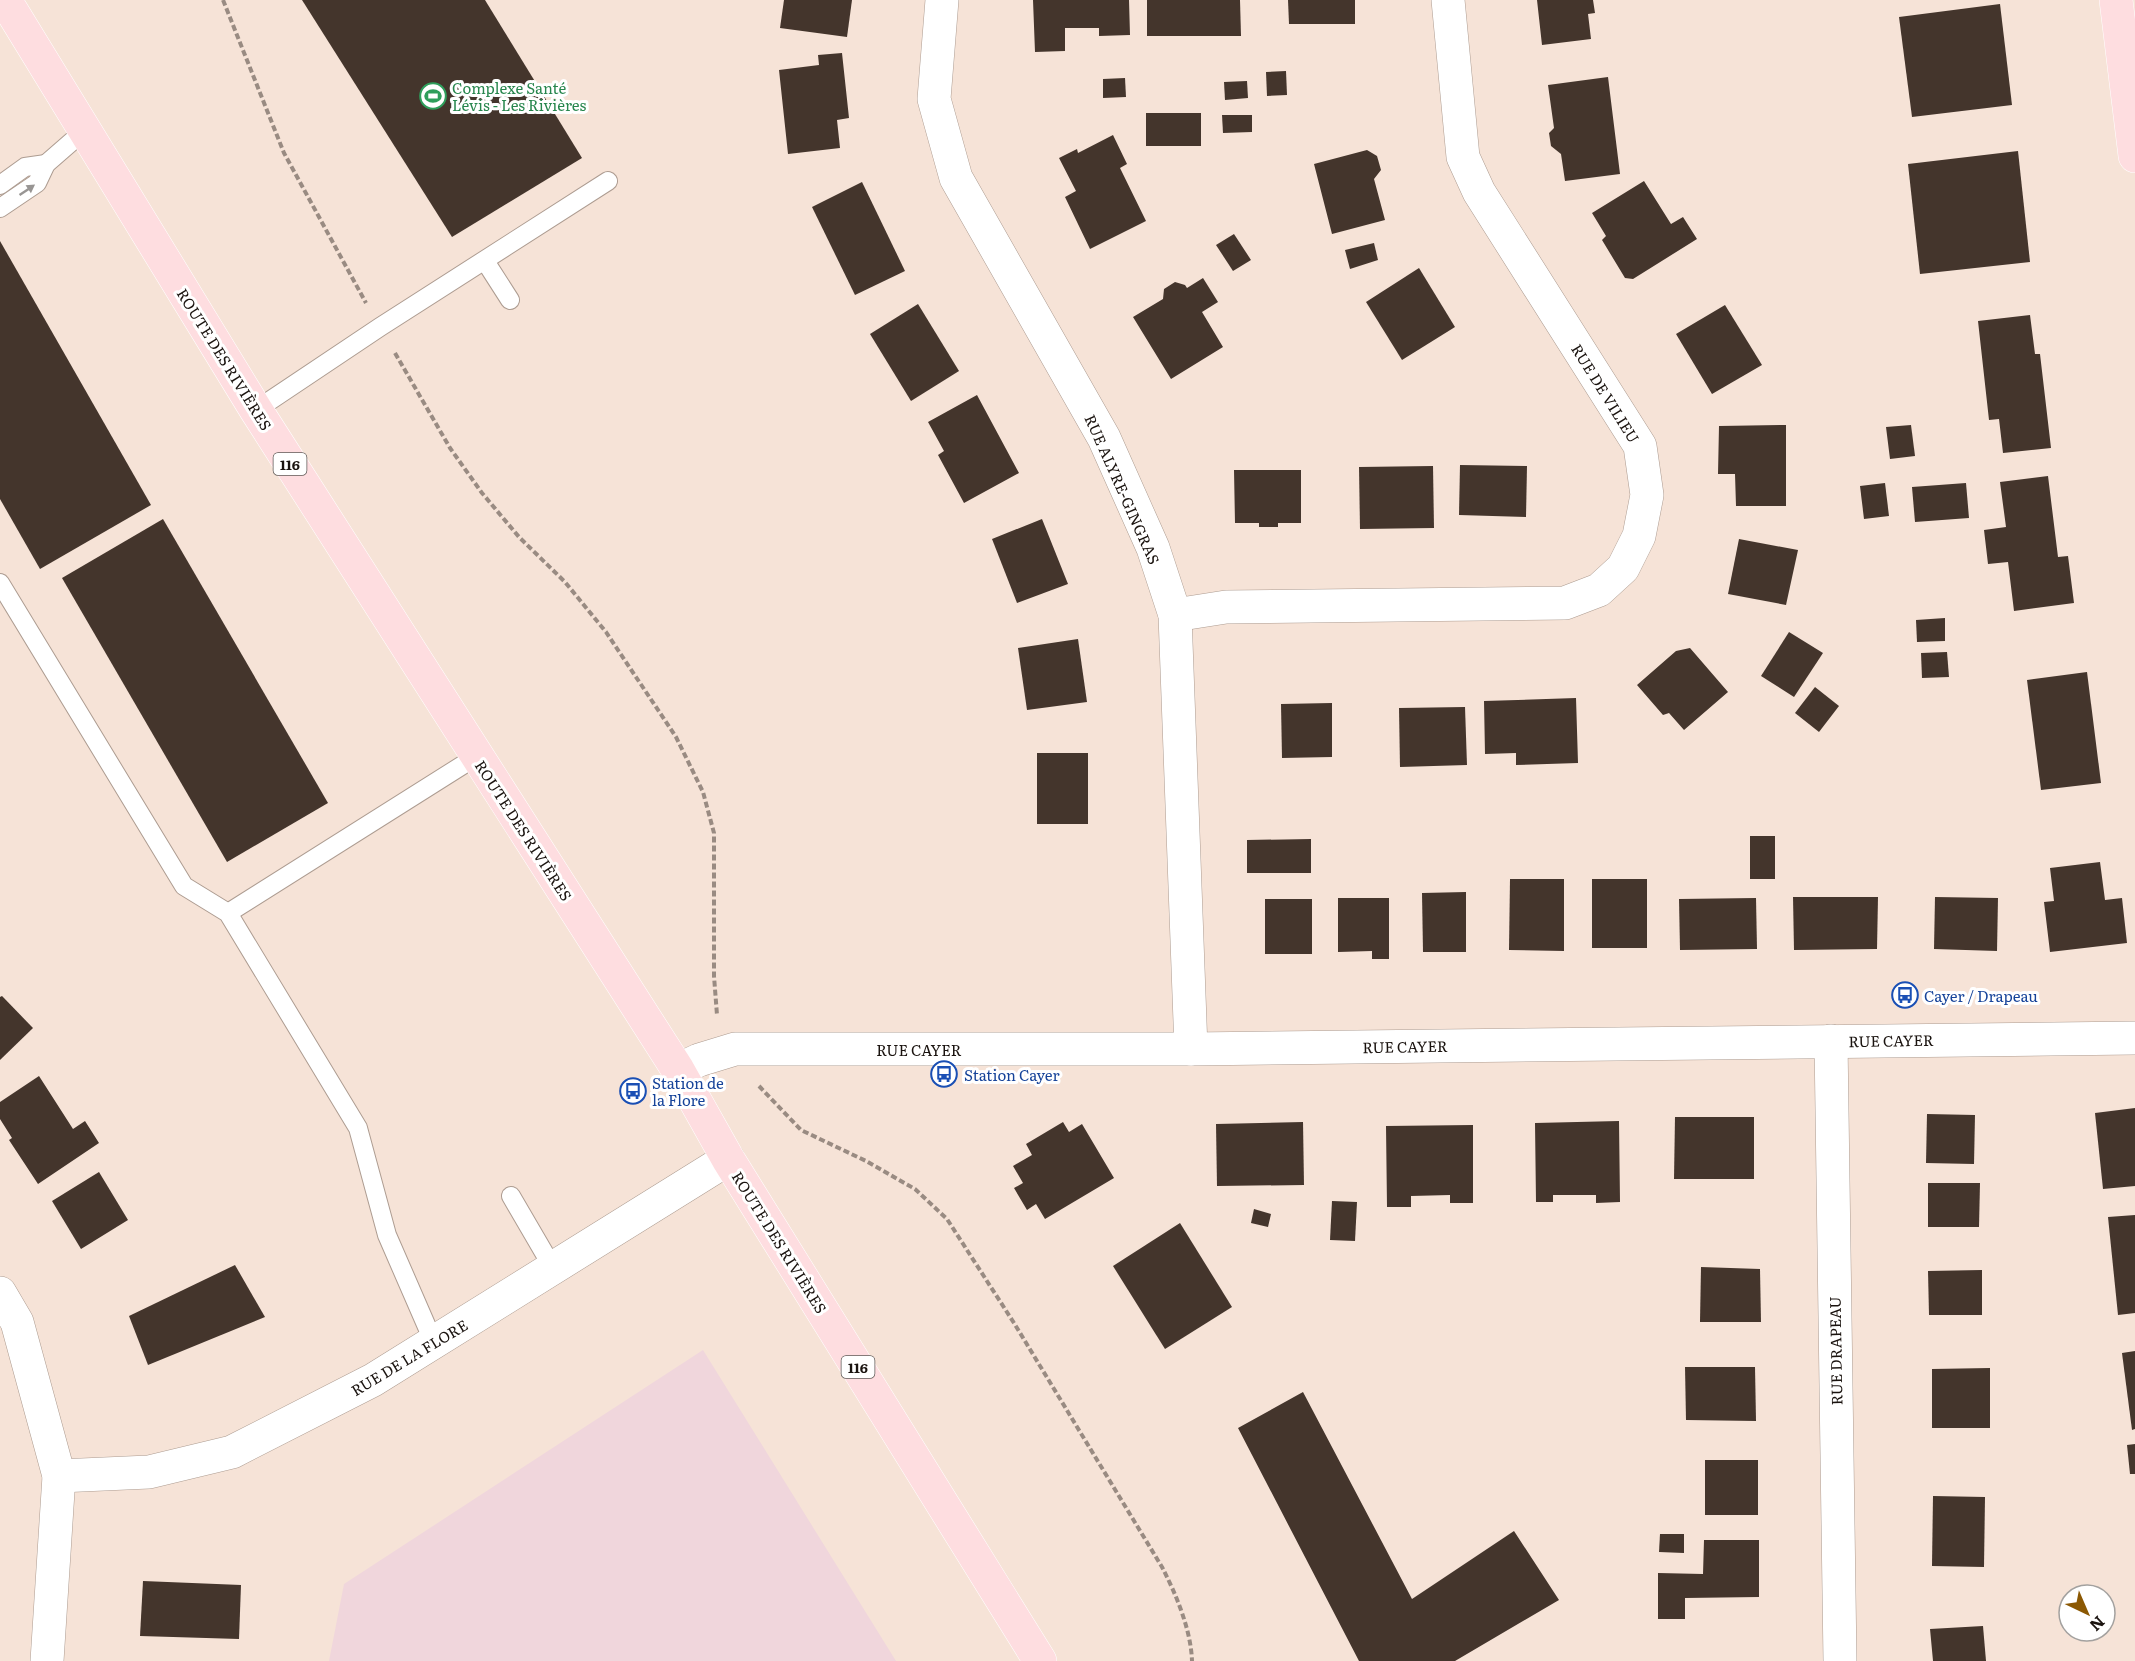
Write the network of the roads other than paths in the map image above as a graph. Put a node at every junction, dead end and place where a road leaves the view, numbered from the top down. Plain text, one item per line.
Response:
1 (5, 0) edge
2 (942, 0) edge
3 (1448, 0) edge
4 (2116, 0) edge
5 (85, 130) junction
6 (2135, 156) edge
7 (46, 164) junction
8 (608, 181) dead end
9 (0, 185) edge
10 (0, 208) edge
11 (485, 261) junction
12 (510, 300) dead end
13 (256, 410) junction
14 (0, 584) edge
15 (1175, 615) junction
16 (477, 756) junction
17 (228, 914) junction
18 (2135, 1038) edge
19 (1831, 1041) junction
20 (1191, 1049) junction
21 (678, 1070) junction
22 (728, 1159) junction
23 (511, 1196) dead end
24 (553, 1268) junction
25 (0, 1293) edge
26 (434, 1343) junction
27 (59, 1476) junction
28 (47, 1661) edge
29 (1040, 1661) edge
30 (1840, 1661) edge

1 - 5 main road, ROUTE DES RIVIÈRES / 116
2 - 15 street, RUE ALYRE-GINGRAS
3 - 15 street, RUE DE VILIEU
4 - 6 main road
5 - 7 lane
5 - 13 main road, ROUTE DES RIVIÈRES / 116
7 - 9 lane
10 -> 7 lane
8 - 11 lane
11 - 12 lane
11 - 13 lane
13 - 16 main road, ROUTE DES RIVIÈRES / 116
14 - 17 lane
15 - 20 street, RUE ALYRE-GINGRAS
16 - 17 lane
16 - 21 main road, ROUTE DES RIVIÈRES / 116
17 - 26 lane
18 - 19 street, RUE CAYER
19 - 20 street, RUE CAYER
19 - 30 street, RUE DRAPEAU
20 - 21 street, RUE CAYER
21 - 22 main road, ROUTE DES RIVIÈRES / 116
22 - 24 street, RUE DE LA FLORE
22 - 29 main road, ROUTE DES RIVIÈRES / 116
23 - 24 lane
24 - 26 street, RUE DE LA FLORE
25 - 27 street
26 - 27 street, RUE DE LA FLORE
27 - 28 street

